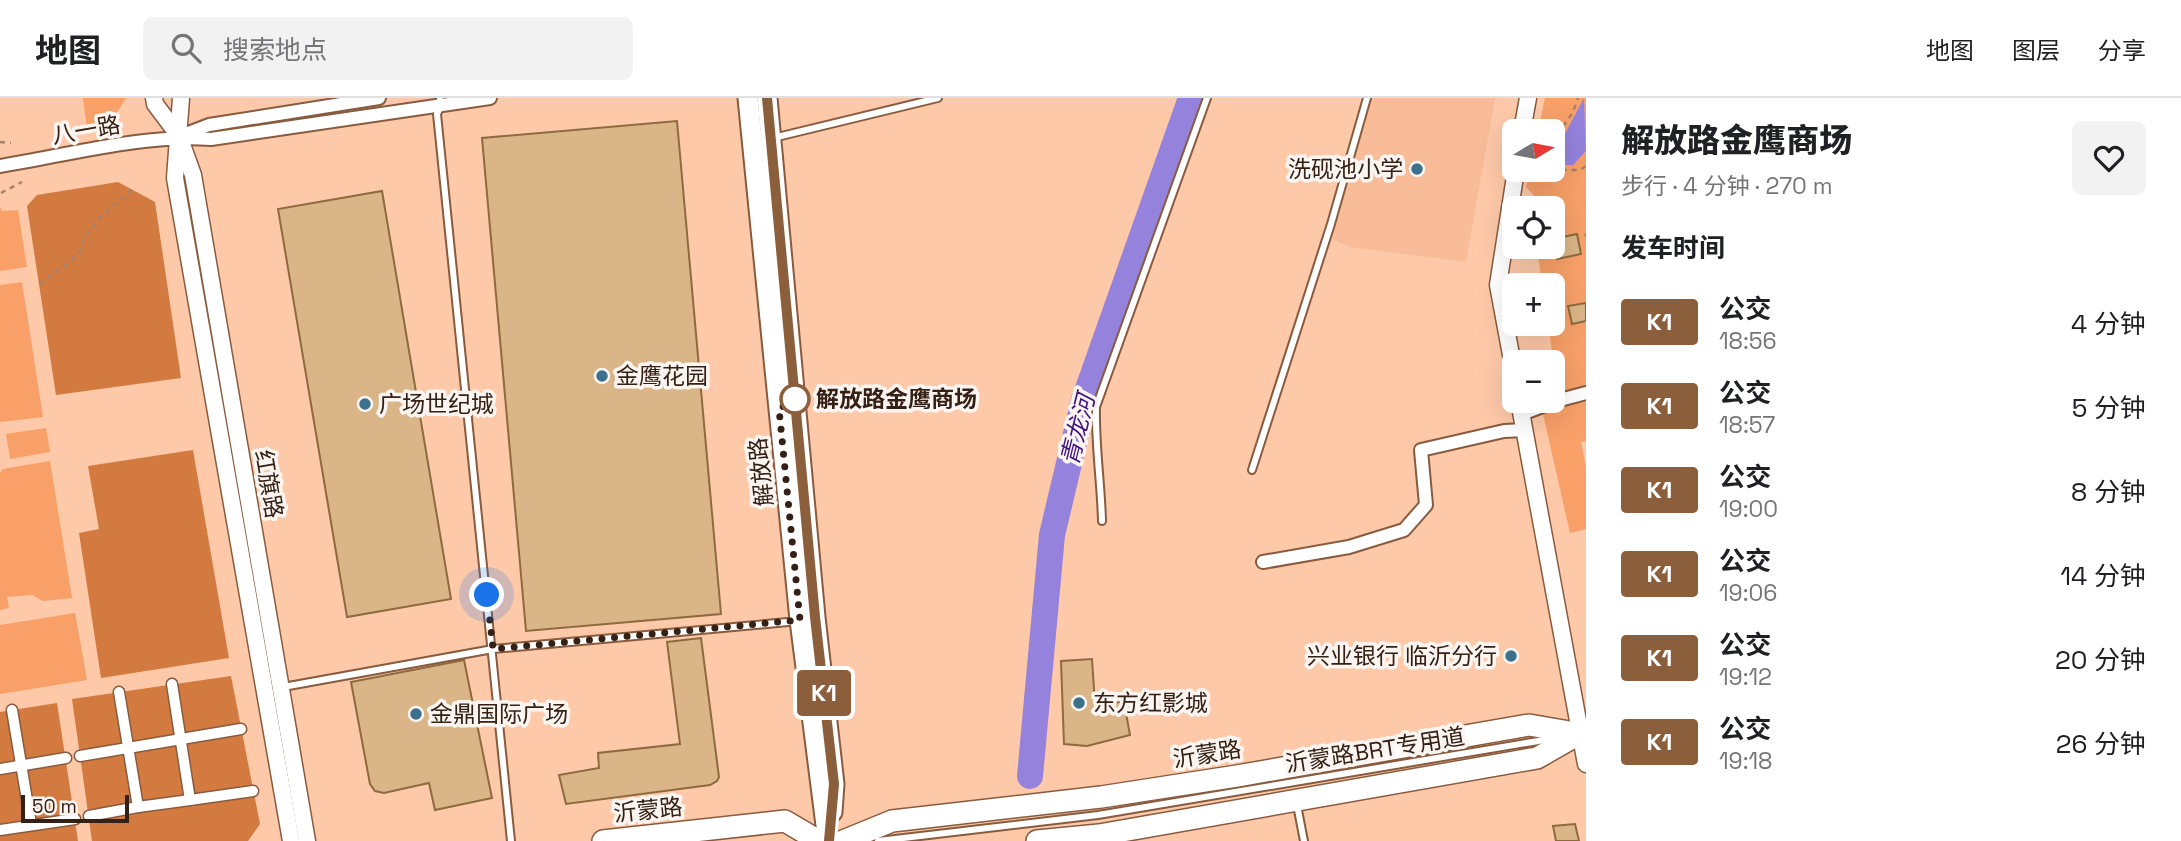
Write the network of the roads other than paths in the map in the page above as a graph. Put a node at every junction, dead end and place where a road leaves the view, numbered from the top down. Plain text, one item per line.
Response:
1 (154, 98) edge
2 (181, 98) edge
3 (379, 98) edge
4 (490, 98) edge
5 (748, 98) edge
6 (767, 98) edge
7 (938, 98) edge
8 (1207, 98) edge
9 (1367, 98) edge
10 (1528, 98) edge
11 (440, 102) edge
12 (1524, 119) edge
13 (179, 136) junction
14 (771, 138) junction
15 (0, 166) edge
16 (1514, 182) edge
17 (1510, 350) edge
18 (1586, 393) edge
19 (1522, 415) edge
20 (1252, 470) dead end
21 (1102, 520) dead end
22 (1263, 562) dead end
23 (800, 620) junction
24 (493, 649) junction
25 (172, 684) dead end
26 (281, 687) junction
27 (119, 692) dead end
28 (12, 710) dead end
29 (242, 729) dead end
30 (1585, 733) edge
31 (180, 740) junction
32 (128, 748) junction
33 (80, 755) dead end
34 (66, 758) dead end
35 (1586, 764) edge
36 (21, 765) junction
37 (0, 769) edge
38 (253, 790) dead end
39 (190, 800) junction
40 (1296, 801) junction
41 (138, 807) junction
42 (89, 816) dead end
43 (75, 819) dead end
44 (31, 824) junction
45 (0, 830) edge
46 (1044, 840) edge
47 (291, 841) edge
48 (307, 841) edge
49 (511, 841) edge
50 (603, 841) edge
51 (818, 841) edge
52 (828, 841) edge
53 (843, 841) edge
54 (878, 841) edge
55 (1037, 841) edge
56 (1304, 841) edge

1 - 13 street, 红旗路
2 - 13 street, 红旗路
3 - 13 street, 八一路
4 - 11 street, 八一路
5 - 23 main road, 解放路
6 - 14 main road, 解放路
7 - 14 lane
8 - 21 lane
9 - 20 lane
10 - 12 street
11 - 13 street, 八一路
11 - 24 lane
13 - 15 street, 八一路
13 - 26 street, 红旗路
13 - 47 street, 红旗路
14 - 52 main road, 解放路
16 - 17 street
18 - 19 street
19 - 22 street
19 - 30 street
23 - 24 lane
23 - 52 main road, 解放路
24 - 26 lane
24 - 49 lane
25 - 31 street
26 - 48 street, 红旗路
27 - 32 street
28 - 36 street
29 - 31 street
30 - 35 street
30 - 40 main road
30 - 53 main road, 沂蒙路
30 - 54 lane, 沂蒙路BRT专用道
31 - 32 street
31 - 39 street
32 - 33 street
32 - 41 street
34 - 36 street
36 - 37 street
36 - 44 street
38 - 39 street
39 - 41 street
40 - 46 main road
40 - 56 lane
41 - 42 street
43 - 44 street
44 - 45 street
46 - 55 main road
50 - 51 main road, 沂蒙路

